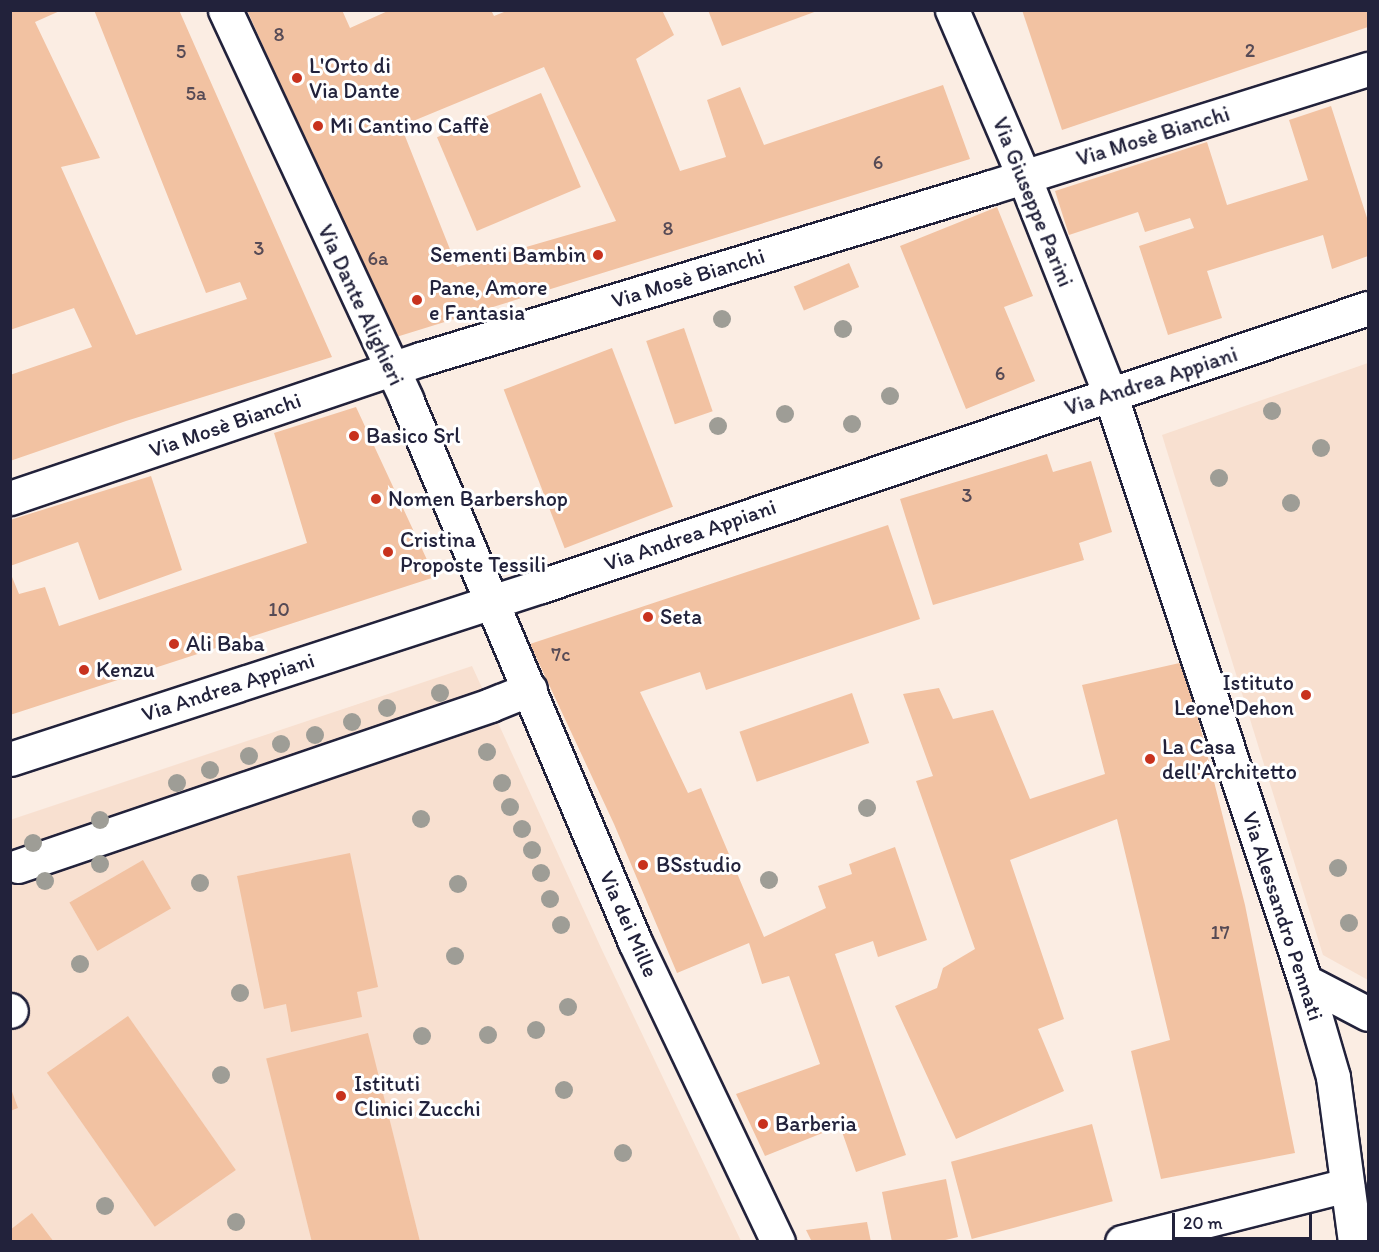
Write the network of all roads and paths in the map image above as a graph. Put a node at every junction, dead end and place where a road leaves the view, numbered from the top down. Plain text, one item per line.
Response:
1 (225, 10) edge
2 (952, 10) edge
3 (1368, 69) edge
4 (1024, 177) junction
5 (1368, 308) edge
6 (391, 370) junction
7 (1110, 394) junction
8 (10, 498) edge
9 (493, 601) junction
10 (530, 689) junction
11 (10, 759) edge
12 (18, 866) dead end
13 (1305, 981) junction
14 (1368, 1014) edge
15 (1347, 1185) junction
16 (778, 1242) edge
17 (1122, 1242) edge
18 (1355, 1242) edge

1 - 6 street, Via Dante Alighieri
2 - 4 street, Via Giuseppe Parini
3 - 4 street, Via Mosè Bianchi
4 - 6 street, Via Mosè Bianchi
4 - 7 street, Via Giuseppe Parini
5 - 7 street, Via Andrea Appiani
6 - 8 street, Via Mosè Bianchi
6 - 9 street, Via Dante Alighieri
7 - 9 street, Via Andrea Appiani
7 - 13 street, Via Alessandro Pennati
9 - 10 street, Via dei Mille
9 - 11 street, Via Andrea Appiani
10 - 12 street
10 - 16 street, Via dei Mille
13 - 14 street
13 - 15 street, Via Alessandro Pennati
15 - 17 street
15 - 18 street, Via Alessandro Pennati

